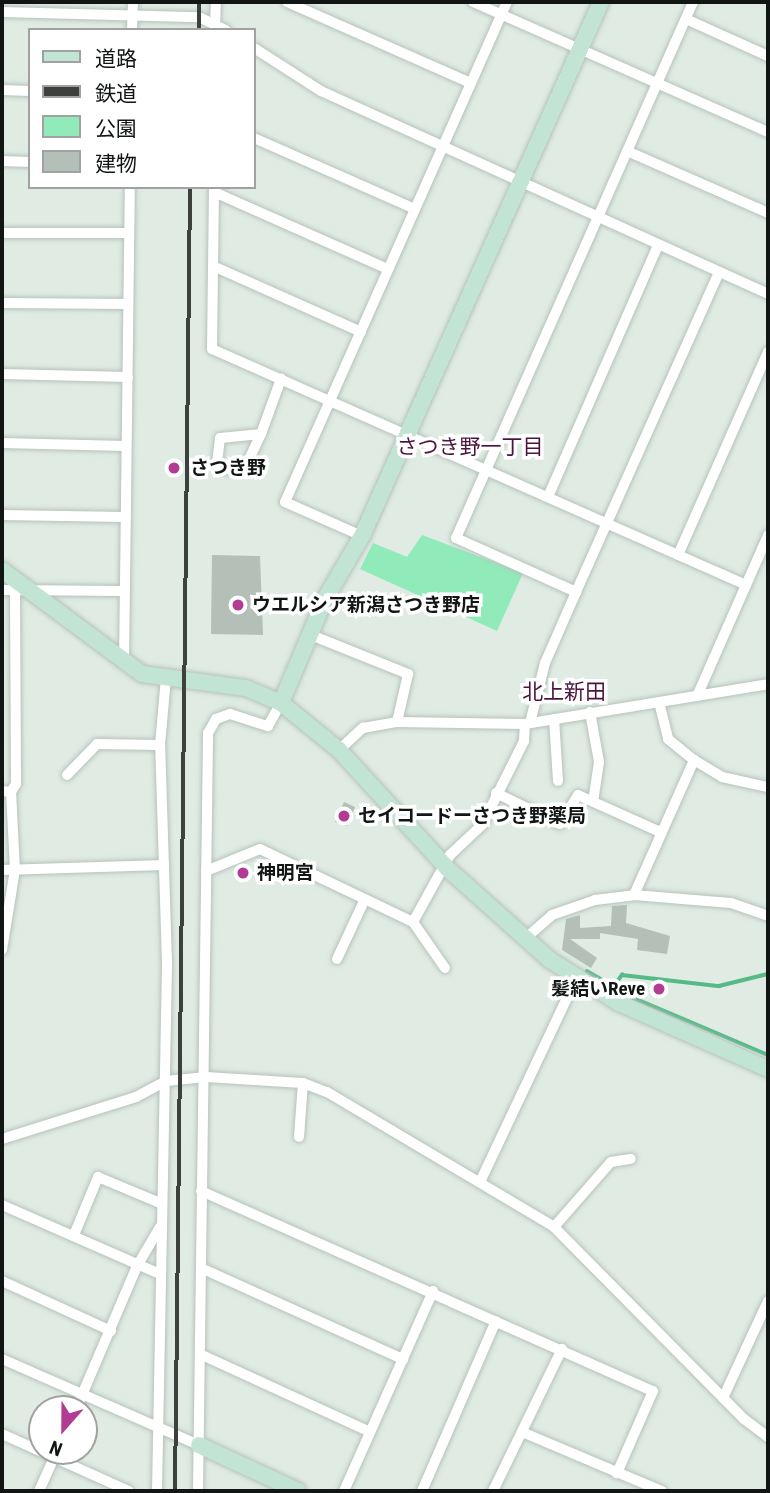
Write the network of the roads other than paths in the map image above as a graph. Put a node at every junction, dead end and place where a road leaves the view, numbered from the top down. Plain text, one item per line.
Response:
1 (133, 2) edge
2 (216, 2) edge
3 (287, 2) edge
4 (473, 2) edge
5 (507, 2) edge
6 (601, 2) edge
7 (693, 2) edge
8 (2, 12) edge
9 (501, 14) junction
10 (133, 16) junction
11 (686, 19) junction
12 (215, 26) edge
13 (132, 28) edge
14 (578, 48) junction
15 (256, 49) edge
16 (768, 56) edge
17 (471, 83) junction
18 (657, 83) junction
19 (2, 90) edge
20 (28, 90) edge
21 (768, 132) edge
22 (256, 139) edge
23 (443, 145) junction
24 (627, 151) junction
25 (2, 161) edge
26 (28, 162) edge
27 (523, 183) junction
28 (130, 189) edge
29 (214, 190) edge
30 (415, 209) junction
31 (768, 213) edge
32 (597, 218) junction
33 (2, 233) edge
34 (130, 233) junction
35 (658, 245) junction
36 (213, 267) junction
37 (388, 269) junction
38 (719, 272) junction
39 (768, 294) edge
40 (2, 303) edge
41 (128, 304) junction
42 (361, 332) junction
43 (768, 352) edge
44 (2, 374) edge
45 (128, 377) junction
46 (281, 379) junction
47 (330, 401) junction
48 (261, 434) junction
49 (408, 435) junction
50 (2, 443) edge
51 (125, 446) junction
52 (486, 470) junction
53 (548, 497) junction
54 (2, 515) edge
55 (124, 517) junction
56 (607, 523) junction
57 (768, 535) edge
58 (362, 536) junction
59 (678, 555) junction
60 (2, 570) edge
61 (746, 585) junction
62 (2, 590) edge
63 (20, 590) junction
64 (124, 591) junction
65 (576, 592) junction
66 (311, 635) junction
67 (124, 664) junction
68 (166, 678) junction
69 (768, 684) edge
70 (698, 694) junction
71 (659, 702) junction
72 (281, 703) junction
73 (590, 712) junction
74 (554, 719) junction
75 (397, 722) junction
76 (527, 723) junction
77 (160, 745) junction
78 (339, 750) junction
79 (694, 760) junction
80 (67, 775) dead end
81 (558, 781) dead end
82 (768, 787) edge
83 (6, 792) edge
84 (496, 793) junction
85 (593, 802) junction
86 (658, 831) junction
87 (164, 865) junction
88 (447, 868) junction
89 (2, 870) edge
90 (15, 870) junction
91 (206, 871) junction
92 (634, 895) junction
93 (365, 899) junction
94 (768, 916) edge
95 (413, 922) junction
96 (527, 937) junction
97 (2, 950) edge
98 (337, 959) dead end
99 (445, 968) dead end
100 (576, 979) junction
101 (768, 1069) edge
102 (206, 1077) junction
103 (166, 1081) junction
104 (303, 1083) junction
105 (299, 1137) dead end
106 (2, 1139) edge
107 (631, 1158) dead end
108 (480, 1182) junction
109 (201, 1191) junction
110 (160, 1203) junction
111 (2, 1205) edge
112 (161, 1226) junction
113 (554, 1227) junction
114 (74, 1235) junction
115 (137, 1266) junction
116 (201, 1268) junction
117 (160, 1274) junction
118 (2, 1281) edge
119 (433, 1291) junction
120 (768, 1301) edge
121 (496, 1321) junction
122 (111, 1331) junction
123 (562, 1349) junction
124 (202, 1355) junction
125 (2, 1359) edge
126 (403, 1359) junction
127 (83, 1395) joint
128 (723, 1398) junction
129 (98, 1401) edge
130 (158, 1427) junction
131 (370, 1432) junction
132 (522, 1432) junction
133 (2, 1434) edge
134 (768, 1437) edge
135 (28, 1444) edge
136 (199, 1445) junction
137 (51, 1465) edge
138 (76, 1465) edge
139 (617, 1474) junction
140 (39, 1491) edge
141 (129, 1491) edge
142 (157, 1491) edge
143 (198, 1491) edge
144 (298, 1491) edge
145 (344, 1491) edge
146 (422, 1491) edge
147 (494, 1491) edge
148 (662, 1491) edge

1 - 10 street
2 - 12 street
3 - 17 street
4 - 9 street
5 - 9 street
6 - 14 street
7 - 11 street
8 - 10 street
9 - 14 street
9 - 17 street
10 - 12 street
10 - 13 street
11 - 16 street
11 - 18 street
14 - 18 street
14 - 27 street
15 - 23 street
17 - 23 street
18 - 21 street
18 - 24 street
19 - 20 street
22 - 30 street
23 - 27 street
23 - 30 street
24 - 31 street
24 - 32 street
25 - 26 street
27 - 32 street
27 - 49 street
28 - 34 street
29 - 36 street
29 - 37 street
30 - 37 street
32 - 35 street
32 - 52 street
33 - 34 street
34 - 41 street
35 - 38 street
35 - 53 street
36 - 42 street
36 - 46 street
37 - 42 street
38 - 39 street
38 - 56 street
40 - 41 street
41 - 45 street
42 - 47 street
43 - 59 street
44 - 45 street
45 - 51 street
46 - 47 street
46 - 48 street
47 - 49 street
47 - 58 street
48 - 48 street
49 - 52 street
49 - 58 street
50 - 51 street
51 - 55 street
52 - 53 street
52 - 65 street
53 - 56 street
54 - 55 street
55 - 64 street
56 - 59 street
56 - 65 street
57 - 61 street
58 - 66 street
59 - 61 street
60 - 63 street
61 - 70 street
62 - 63 street
63 - 64 street
63 - 67 street
63 - 83 street
64 - 67 street
65 - 76 street
66 - 72 street
66 - 75 street
67 - 68 street
68 - 72 street
68 - 77 street
69 - 70 street
70 - 71 street
71 - 73 street
71 - 79 street
72 - 78 street
72 - 91 street
73 - 74 street
73 - 85 street
74 - 76 street
74 - 81 street
75 - 76 street
75 - 78 street
76 - 84 street
77 - 80 street
77 - 87 street
78 - 88 street
79 - 82 street
79 - 86 street
83 - 90 street
84 - 85 street
84 - 88 street
85 - 86 street
86 - 92 street
87 - 90 street
87 - 103 street
88 - 95 street
88 - 96 street
89 - 90 street
90 - 97 street
91 - 93 street
91 - 102 street
92 - 94 street
92 - 96 street
93 - 95 street
93 - 98 street
95 - 99 street
96 - 100 street
100 - 101 street
100 - 108 street
102 - 103 street
102 - 104 street
102 - 109 street
103 - 106 street
103 - 110 street
104 - 105 street
104 - 108 street
107 - 113 street
108 - 113 street
109 - 116 street
109 - 119 street
110 - 112 street
110 - 114 street
111 - 114 street
112 - 115 street
112 - 117 street
113 - 128 street
114 - 115 street
115 - 117 street
115 - 122 street
116 - 124 street
116 - 126 street
117 - 130 street
118 - 122 street
119 - 121 street
119 - 126 street
120 - 128 street
121 - 123 street
121 - 146 street
122 - 127 street
123 - 132 street
123 - 139 street
124 - 131 street
124 - 136 street
125 - 127 street
126 - 131 street
128 - 134 street
129 - 130 street
130 - 136 street
130 - 142 street
131 - 145 street
132 - 139 street
132 - 147 street
133 - 135 street
136 - 143 street
136 - 144 street
137 - 140 street
138 - 141 street
139 - 148 street

